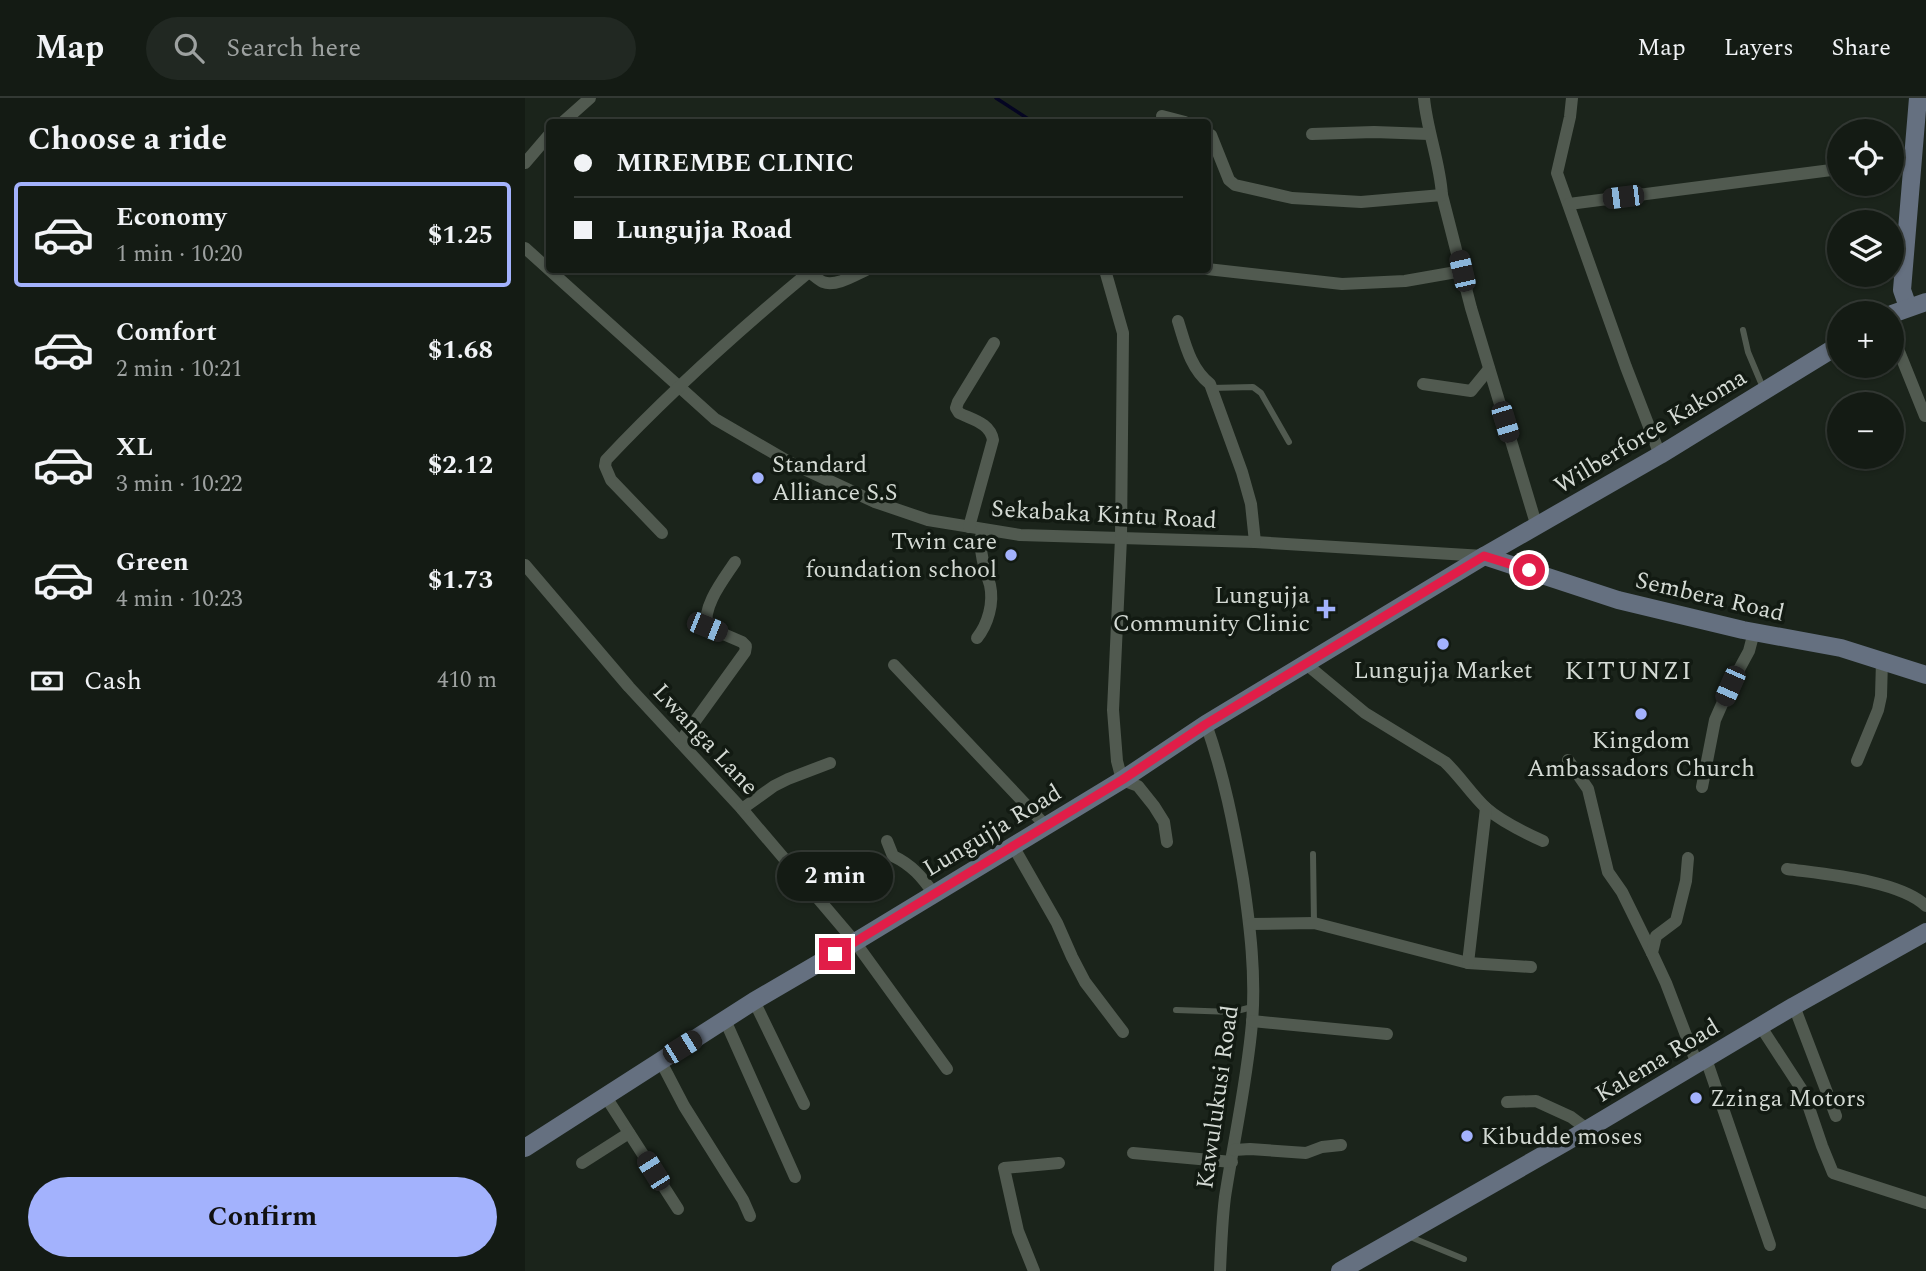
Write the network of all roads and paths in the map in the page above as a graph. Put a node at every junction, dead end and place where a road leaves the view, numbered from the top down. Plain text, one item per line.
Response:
1 (590, 98) edge
2 (1424, 98) edge
3 (1572, 98) edge
4 (1918, 98) edge
5 (1161, 116) dead end
6 (566, 119) edge
7 (1173, 119) edge
8 (1312, 134) dead end
9 (1429, 134) junction
10 (1211, 137) edge
11 (546, 138) edge
12 (1917, 155) edge
13 (525, 163) edge
14 (1827, 172) edge
15 (1442, 195) junction
16 (1569, 204) junction
17 (525, 248) edge
18 (546, 267) edge
19 (1211, 269) edge
20 (1462, 271) junction
21 (553, 273) edge
22 (808, 273) edge
23 (810, 273) edge
24 (859, 273) edge
25 (1106, 273) edge
26 (1901, 301) edge
27 (1926, 302) edge
28 (1904, 310) edge
29 (1178, 321) dead end
30 (1743, 330) dead end
31 (994, 343) dead end
32 (1827, 353) edge
33 (1904, 363) edge
34 (1489, 369) junction
35 (1423, 384) dead end
36 (679, 387) junction
37 (1211, 388) junction
38 (1765, 392) junction
39 (1926, 416) edge
40 (1289, 442) dead end
41 (1660, 455) junction
42 (1537, 527) junction
43 (976, 528) junction
44 (662, 533) dead end
45 (1121, 538) junction
46 (1255, 542) junction
47 (1484, 556) junction
48 (735, 562) dead end
49 (525, 565) edge
50 (1754, 632) junction
51 (977, 638) dead end
52 (1882, 661) junction
53 (1306, 664) junction
54 (894, 665) dead end
55 (1926, 675) edge
56 (1206, 724) junction
57 (680, 742) junction
58 (1568, 760) dead end
59 (1857, 761) dead end
60 (830, 763) dead end
61 (1122, 780) junction
62 (1702, 787) dead end
63 (1486, 808) junction
64 (742, 809) junction
65 (1046, 826) junction
66 (887, 841) dead end
67 (1543, 841) dead end
68 (1167, 842) dead end
69 (1013, 846) junction
70 (1313, 854) dead end
71 (1688, 858) dead end
72 (1787, 869) dead end
73 (934, 894) junction
74 (1926, 906) edge
75 (1314, 923) junction
76 (1250, 924) junction
77 (1926, 932) edge
78 (855, 942) junction
79 (1652, 953) junction
80 (1468, 963) junction
81 (1531, 967) dead end
82 (754, 1001) junction
83 (1794, 1006) junction
84 (1252, 1007) junction
85 (1176, 1010) dead end
86 (725, 1020) junction
87 (1252, 1021) junction
88 (1761, 1027) junction
89 (1123, 1032) dead end
90 (1387, 1034) dead end
91 (660, 1060) junction
92 (1701, 1061) junction
93 (947, 1069) dead end
94 (606, 1097) junction
95 (1507, 1102) dead end
96 (804, 1104) dead end
97 (1836, 1116) dead end
98 (1587, 1129) junction
99 (629, 1133) junction
100 (1341, 1145) dead end
101 (525, 1148) edge
102 (1133, 1153) dead end
103 (1233, 1156) junction
104 (582, 1163) dead end
105 (1059, 1163) dead end
106 (795, 1177) dead end
107 (1926, 1203) edge
108 (678, 1209) dead end
109 (750, 1216) dead end
110 (1404, 1234) junction
111 (1770, 1245) dead end
112 (1464, 1259) dead end
113 (1034, 1271) edge
114 (1220, 1271) edge
115 (1340, 1271) edge

1 - 6 street
2 - 9 street
3 - 16 street
4 - 12 street
5 - 7 street
8 - 9 street
9 - 15 street
10 - 15 street
11 - 13 street
12 - 26 street
14 - 16 street
15 - 20 street
16 - 41 street
17 - 18 street, Sekabaka Kintu Road
19 - 20 street
20 - 34 street
21 - 36 street, Sekabaka Kintu Road
22 - 36 street
23 - 24 street
25 - 45 street
27 - 28 street
29 - 37 street
30 - 38 lane
31 - 43 street
32 - 38 street, Wilberforce Kakoma
33 - 39 street
34 - 35 street
34 - 42 street
36 - 43 street, Sekabaka Kintu Road
36 - 44 street
37 - 40 lane
37 - 46 street
38 - 41 street, Wilberforce Kakoma
41 - 42 street, Wilberforce Kakoma
42 - 47 street, Wilberforce Kakoma
43 - 45 street, Sekabaka Kintu Road
43 - 51 street
45 - 46 street, Sekabaka Kintu Road
45 - 61 street
46 - 47 street, Sekabaka Kintu Road
47 - 50 street, Sembera Road
47 - 53 street, Lungujja Road
48 - 57 street
49 - 57 street, Lwanga Lane
50 - 52 street, Sembera Road
50 - 62 street
52 - 55 street, Sembera Road
52 - 59 street
53 - 56 street, Lungujja Road
53 - 63 street
54 - 65 street
56 - 61 street, Lungujja Road
56 - 76 street, Kawulukusi Road
57 - 64 street, Lwanga Lane
58 - 79 street
60 - 64 street
61 - 65 street, Lungujja Road
61 - 68 street
63 - 67 street
63 - 80 street
64 - 78 street, Lwanga Lane
65 - 69 street, Lungujja Road
66 - 73 street
69 - 73 street, Lungujja Road
69 - 89 street
70 - 75 lane
71 - 79 street
72 - 74 street
73 - 78 street, Lungujja Road
75 - 76 street
75 - 80 street
76 - 84 street, Kawulukusi Road
77 - 83 street, Kalema Road
78 - 82 street, Lungujja Road
78 - 93 street, Lwanga Lane
79 - 92 street
80 - 81 street
82 - 86 street, Lungujja Road
82 - 96 street
83 - 88 street, Kalema Road
83 - 97 street
84 - 85 lane
84 - 87 street, Kawulukusi Road
86 - 91 street, Lungujja Road
86 - 106 street
87 - 90 street
87 - 103 street, Kawulukusi Road
88 - 92 street, Kalema Road
88 - 107 street
91 - 94 street, Lungujja Road
91 - 109 street
92 - 98 street, Kalema Road
92 - 111 street
94 - 99 street
94 - 101 street, Lungujja Road
95 - 98 street
98 - 110 street, Kalema Road
99 - 104 street
99 - 108 street
100 - 103 street
102 - 103 street
103 - 114 street, Kawulukusi Road
105 - 113 street
110 - 112 lane
110 - 115 street, Kalema Road

